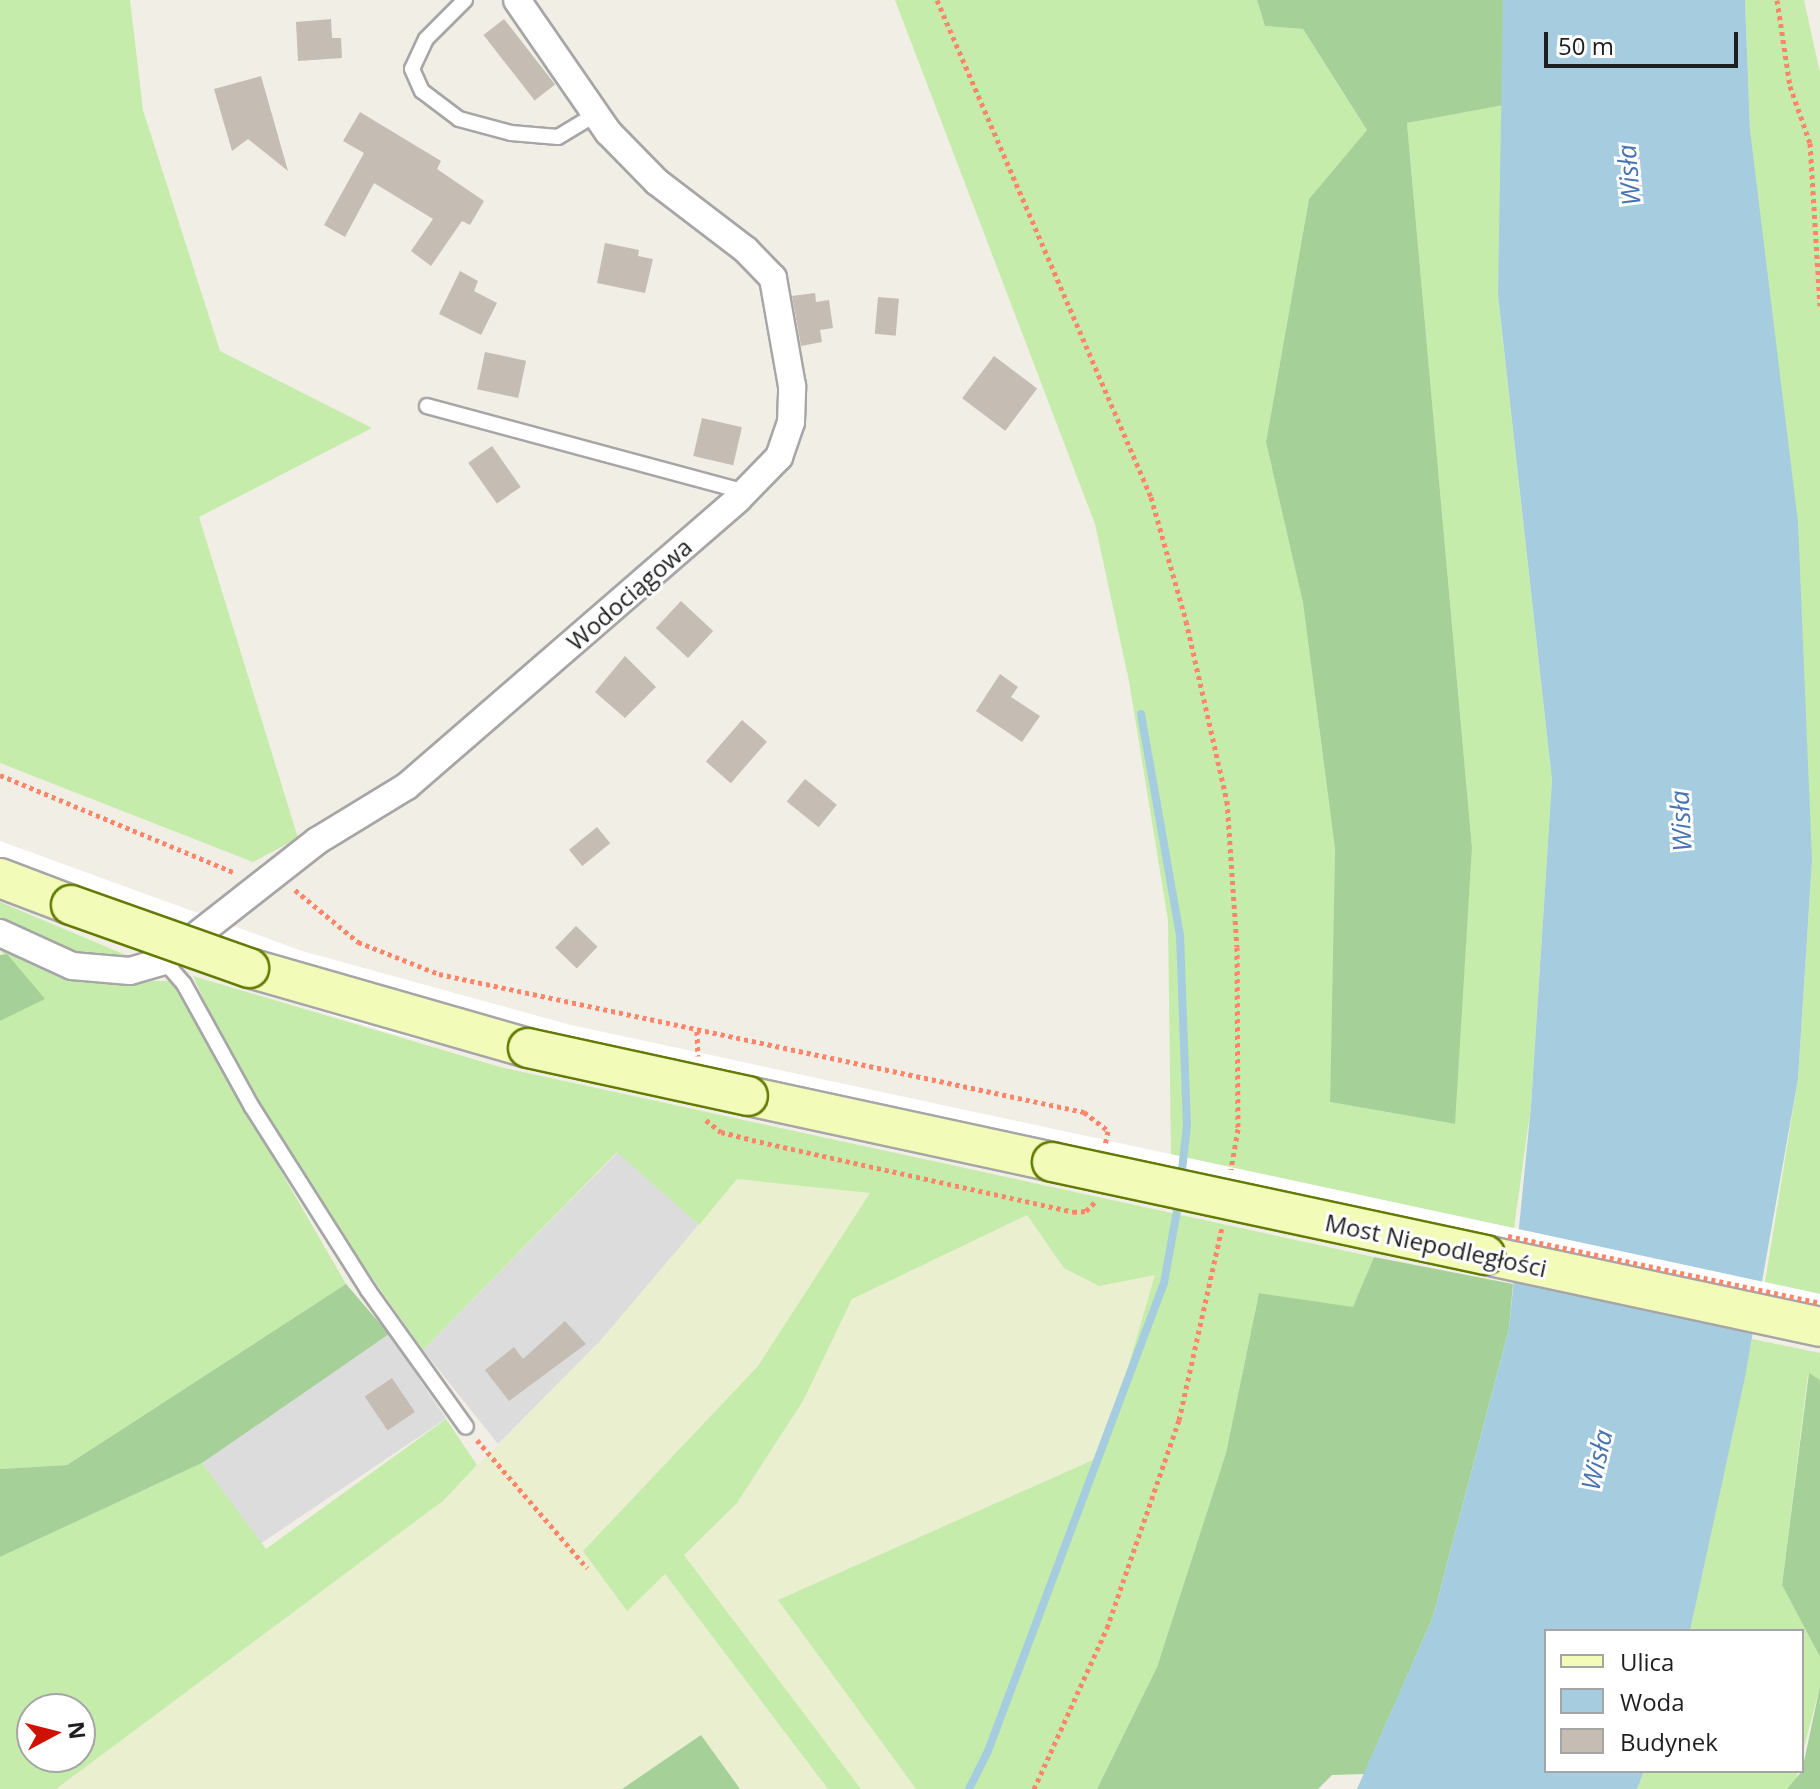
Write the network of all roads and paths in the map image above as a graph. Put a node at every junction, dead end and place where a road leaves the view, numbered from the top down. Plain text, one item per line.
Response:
1 (465, 0) edge
2 (517, 0) edge
3 (937, 0) edge
4 (1777, 0) edge
5 (596, 114) junction
6 (1820, 306) edge
7 (427, 406) dead end
8 (745, 492) junction
9 (0, 775) edge
10 (0, 878) edge
11 (253, 891) junction
12 (0, 933) edge
13 (164, 961) junction
14 (1230, 1177) dead end
15 (1223, 1224) dead end
16 (1820, 1327) edge
17 (466, 1427) joint
18 (587, 1568) dead end
19 (1034, 1789) edge

1 - 5 lane
2 - 5 street, Wodociągowa
3 - 14 path
4 - 6 path
5 - 8 street, Wodociągowa
7 - 8 lane
8 - 11 street, Wodociągowa
9 - 11 path
10 - 16 main road, Most Niepodległości, bridge
11 - 13 street, Wodociągowa
12 - 13 street, Wodociągowa
13 - 17 lane
15 - 19 path
17 - 18 path

